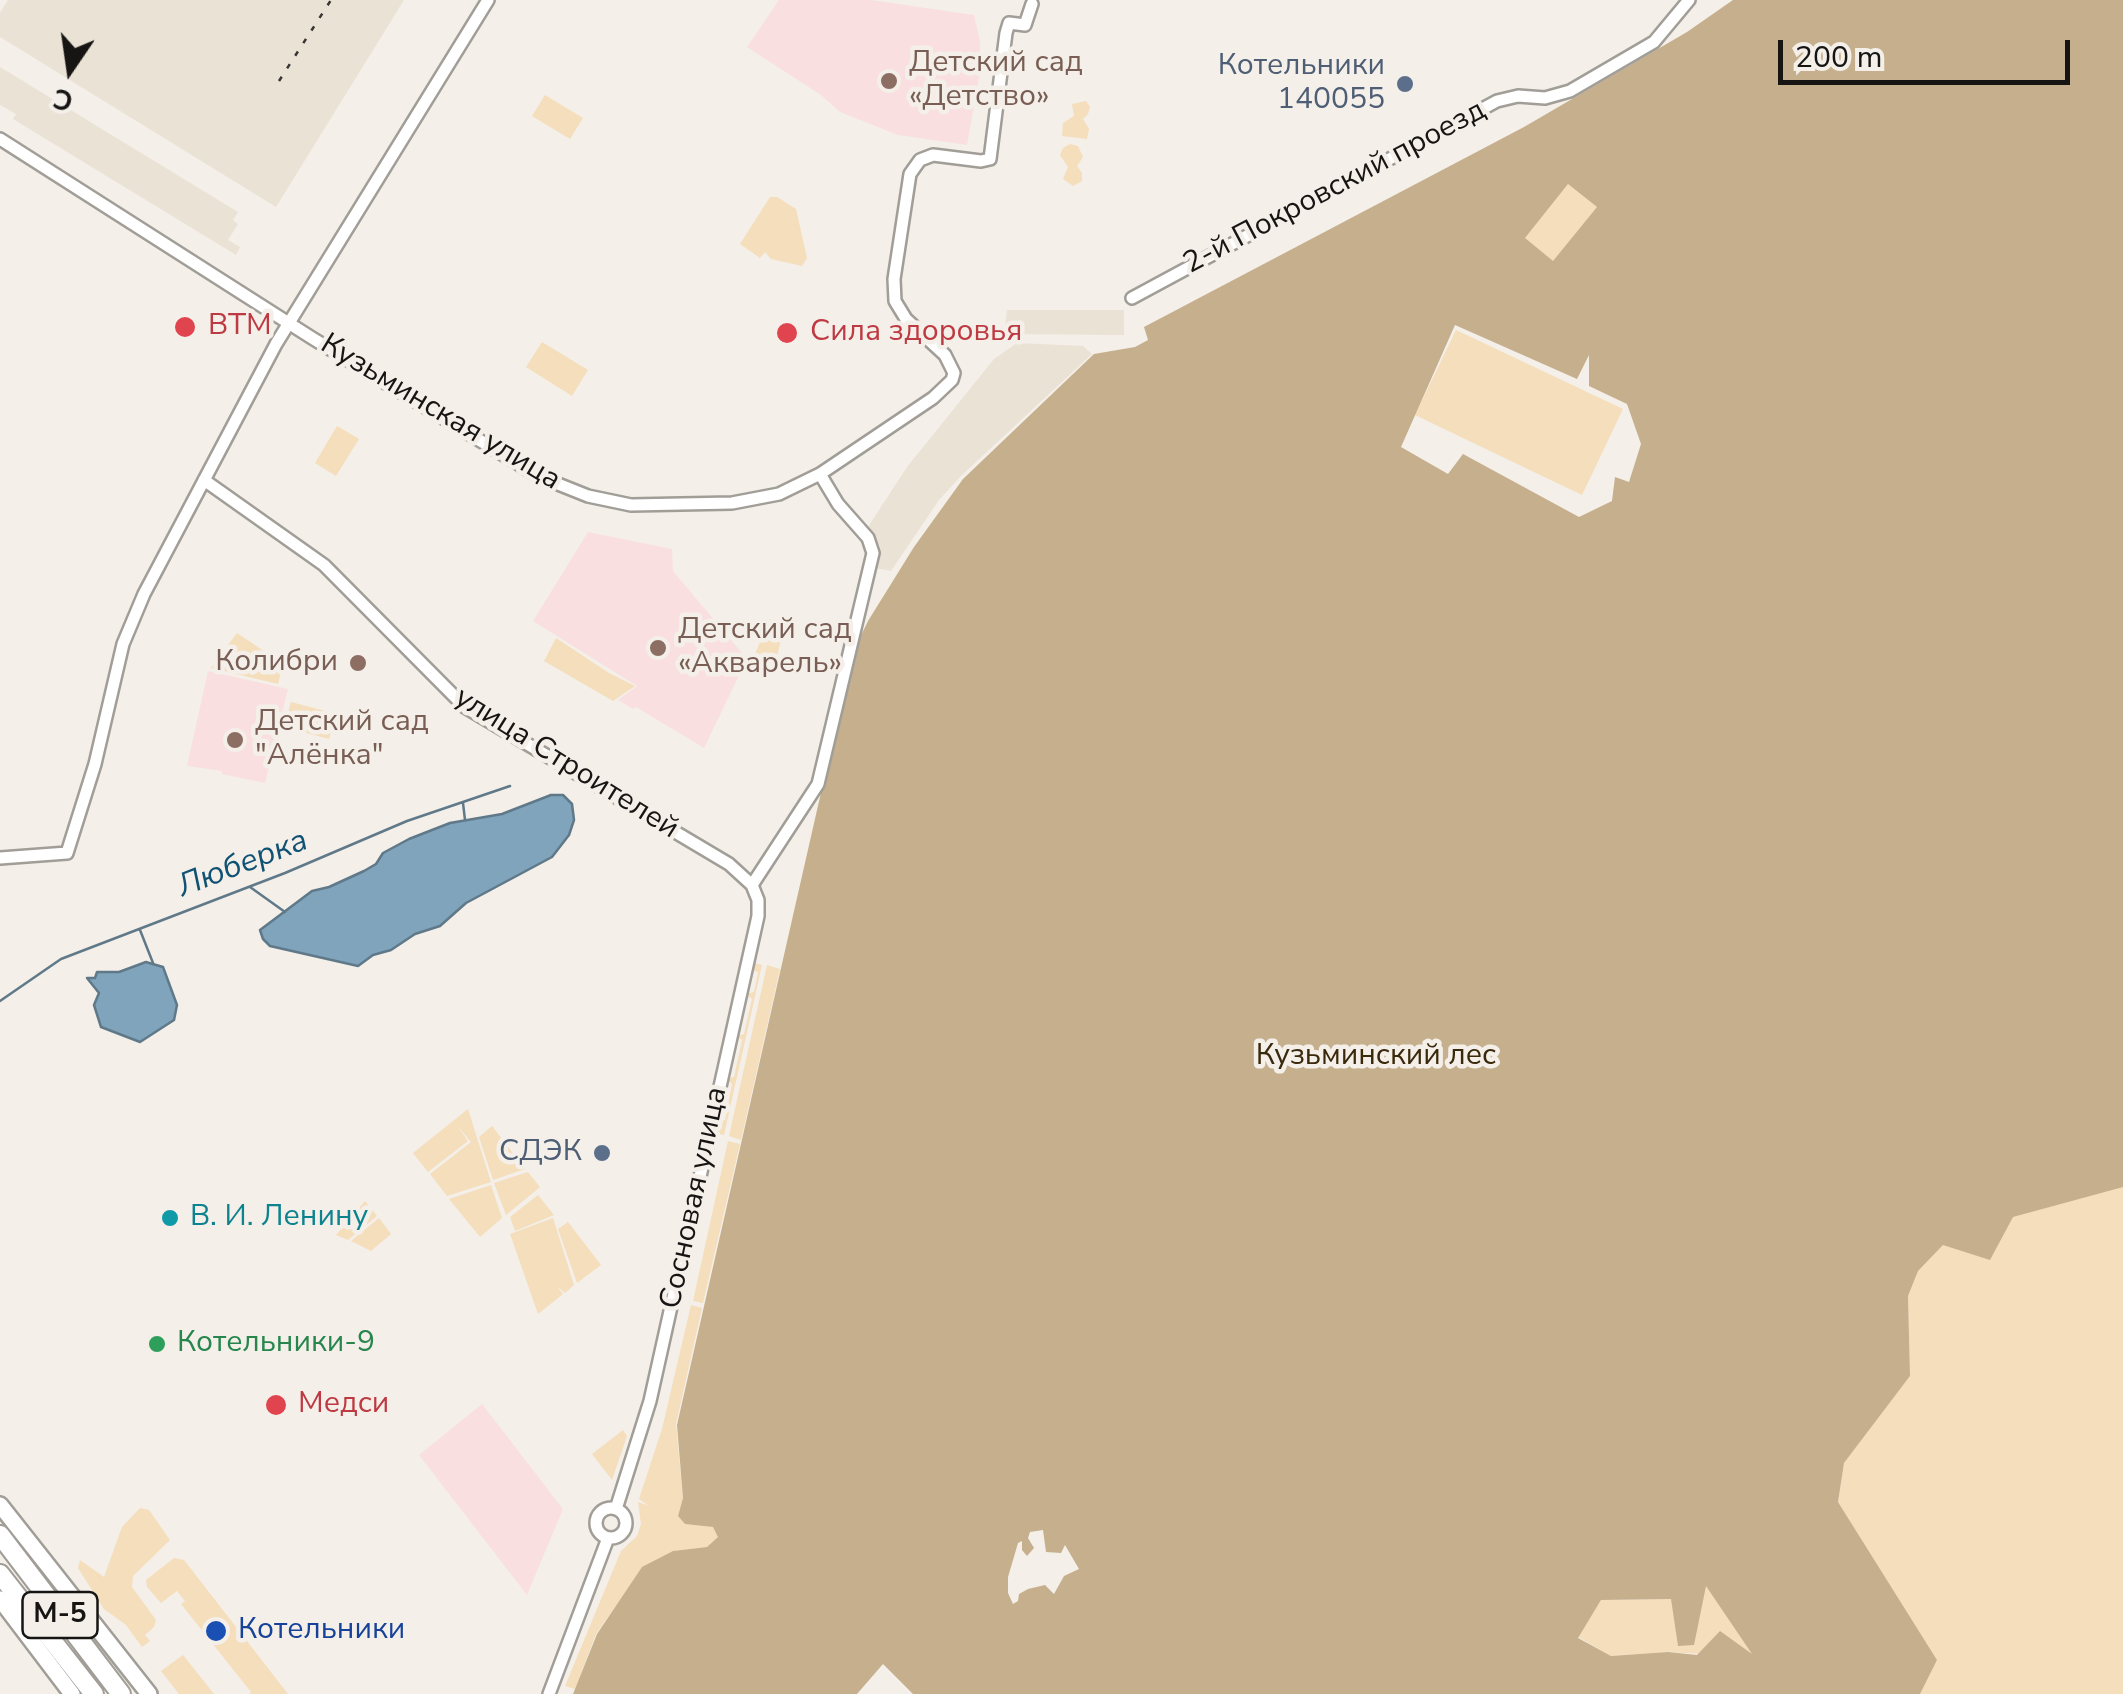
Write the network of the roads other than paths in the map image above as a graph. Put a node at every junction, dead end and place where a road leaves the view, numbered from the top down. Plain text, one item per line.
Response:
1 (488, 0) edge
2 (1689, 0) edge
3 (1032, 4) dead end
4 (0, 139) edge
5 (1132, 298) dead end
6 (289, 322) junction
7 (820, 474) junction
8 (204, 480) junction
9 (0, 858) edge
10 (752, 885) junction
11 (0, 1505) edge
12 (616, 1509) junction
13 (0, 1535) edge
14 (608, 1538) junction
15 (0, 1574) edge
16 (0, 1599) edge
17 (72, 1694) edge
18 (94, 1694) edge
19 (121, 1694) edge
20 (149, 1694) edge
21 (549, 1694) edge

1 - 6 street
2 - 5 street, 2-й Покровский проезд
3 - 7 street, Кузьминская улица
4 - 6 street, Кузьминская улица
6 - 7 street, Кузьминская улица
6 - 8 street
7 - 10 street
8 - 9 street
8 - 10 street, улица Строителей
10 - 12 street, Сосновая улица
11 - 20 main road
12 - 14 street, Сосновая улица
12 - 14 street, Сосновая улица
13 - 19 highway, М-5
14 - 21 street, Сосновая улица
15 - 18 highway, М-5
16 - 17 main road

